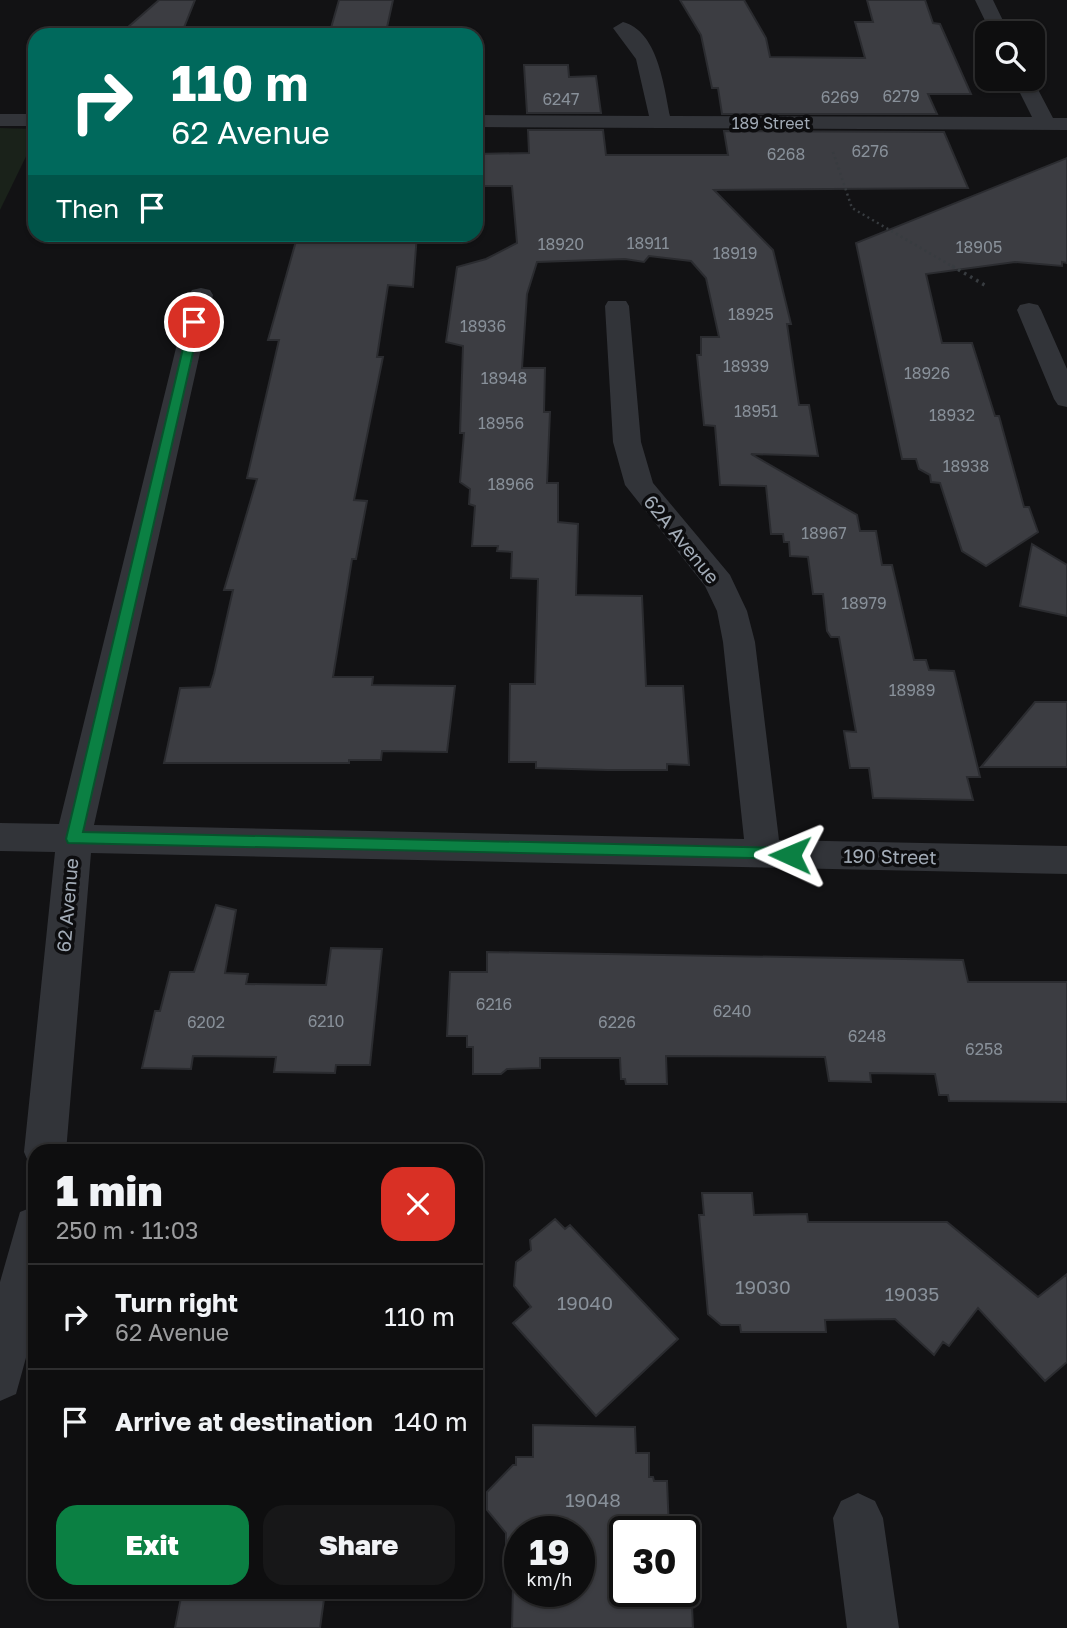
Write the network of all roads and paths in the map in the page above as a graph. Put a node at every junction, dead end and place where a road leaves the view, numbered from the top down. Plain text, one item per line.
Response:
1 (984, 0) edge
2 (994, 21) edge
3 (623, 29) dead end
4 (1032, 91) edge
5 (0, 120) edge
6 (28, 120) edge
7 (483, 121) edge
8 (661, 122) junction
9 (1056, 124) edge
10 (831, 147) dead end
11 (988, 287) dead end
12 (201, 295) dead end
13 (617, 306) dead end
14 (1029, 310) dead end
15 (1067, 399) edge
16 (0, 837) edge
17 (74, 839) junction
18 (763, 854) junction
19 (1067, 860) edge
20 (46, 1144) edge
21 (28, 1257) edge
22 (0, 1378) edge
23 (858, 1518) dead end
24 (873, 1628) edge

1 - 2 street
3 - 8 street
4 - 9 street
5 - 6 street
7 - 8 street, 189 Street
8 - 9 street, 189 Street
10 - 11 path
12 - 17 street, 62 Avenue
13 - 18 street, 62A Avenue
14 - 15 street
16 - 17 street, 190 Street
17 - 18 street, 190 Street
17 - 20 street, 62 Avenue
18 - 19 street, 190 Street
21 - 22 street
23 - 24 street

